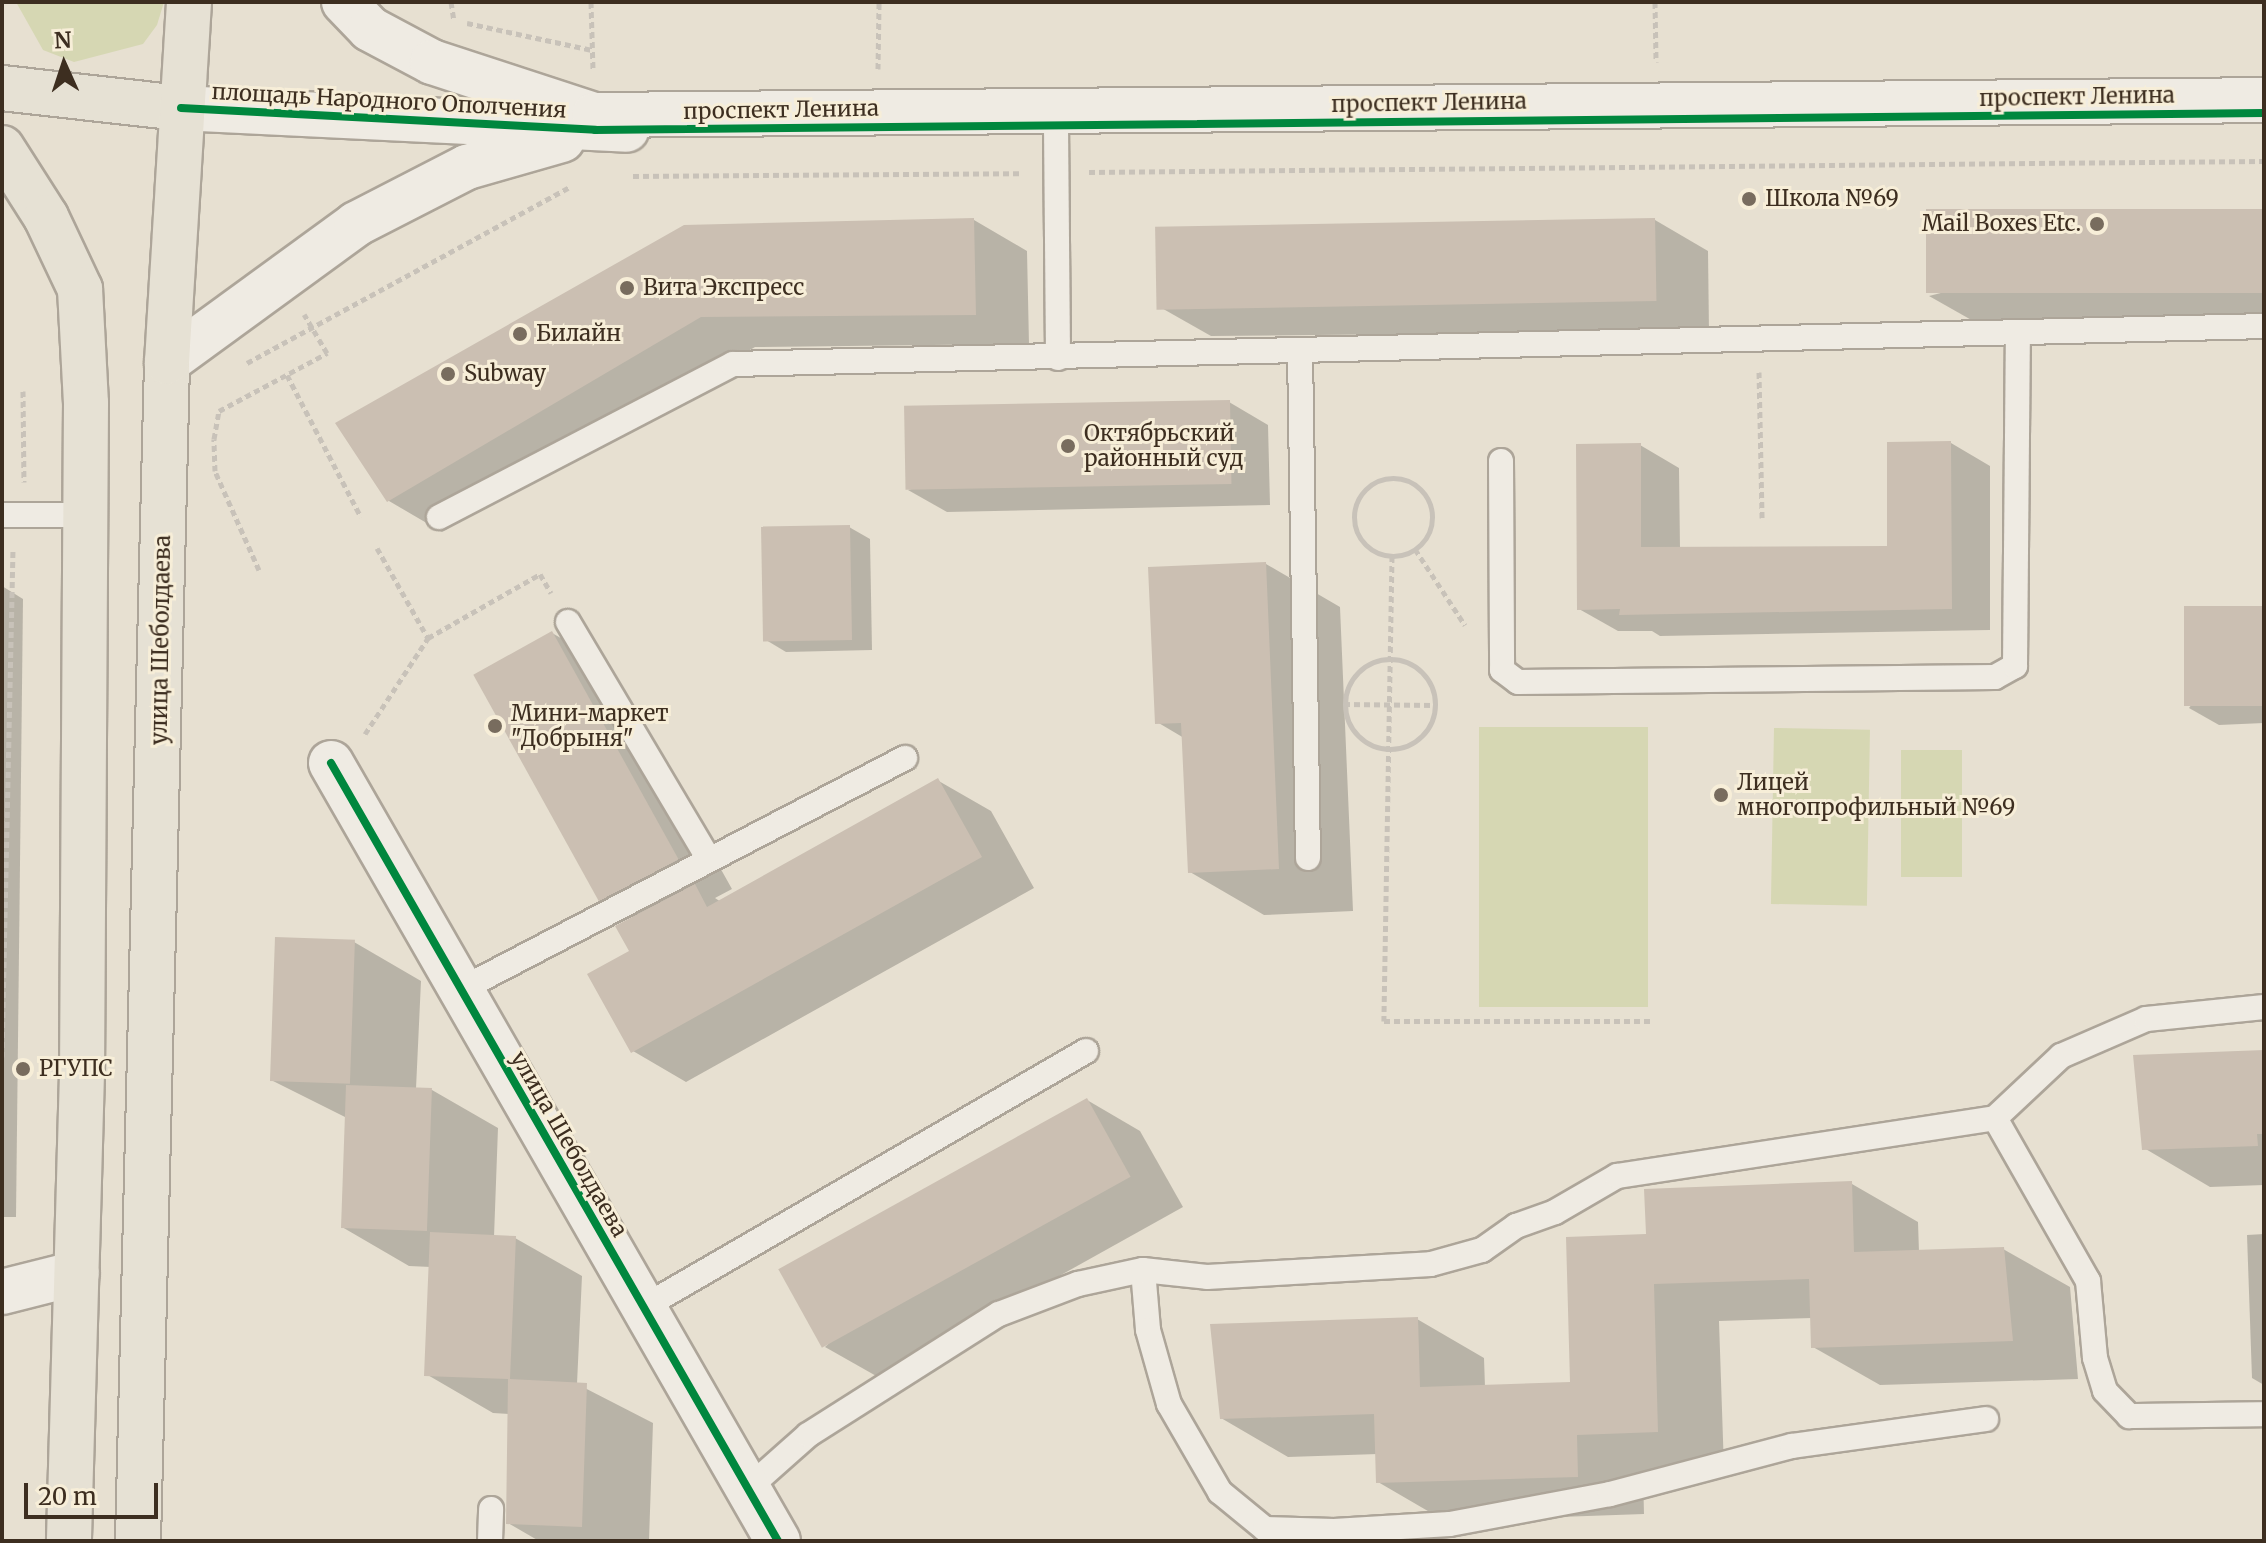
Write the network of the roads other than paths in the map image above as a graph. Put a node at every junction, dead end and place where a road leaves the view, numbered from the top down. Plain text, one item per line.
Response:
1 (189, 2) edge
2 (344, 2) edge
3 (2, 88) edge
4 (2264, 100) edge
5 (181, 108) junction
6 (2264, 113) edge
7 (595, 123) junction
8 (1056, 125) junction
9 (2, 148) edge
10 (2264, 326) edge
11 (2018, 332) junction
12 (1300, 351) junction
13 (1058, 358) junction
14 (167, 362) junction
15 (1501, 461) dead end
16 (14, 515) edge
17 (85, 515) junction
18 (439, 517) dead end
19 (568, 622) road end
20 (345, 753) road end
21 (905, 758) dead end
22 (1308, 858) dead end
23 (709, 859) junction
24 (460, 990) junction
25 (2264, 1007) edge
26 (1086, 1051) dead end
27 (1995, 1118) junction
28 (1143, 1270) junction
29 (77, 1273) junction
30 (2, 1292) edge
31 (642, 1308) junction
32 (2264, 1414) edge
33 (1986, 1419) dead end
34 (746, 1490) junction
35 (491, 1509) dead end
36 (1258, 1535) edge
37 (69, 1541) edge
38 (138, 1541) edge
39 (490, 1541) edge
40 (778, 1541) edge

1 - 5 main road, площадь Народного Ополчения
2 - 7 street, площадь Народного Ополчения
3 - 5 main road, площадь Народного Ополчения
4 - 7 street
5 - 7 street, площадь Народного Ополчения
5 - 14 main road, площадь Народного Ополчения
6 - 8 street, проспект Ленина
7 - 8 street, проспект Ленина
7 - 14 street, площадь Народного Ополчения
8 - 13 lane
9 - 17 main road
10 - 11 lane
11 - 12 lane
11 - 15 lane
12 - 13 lane
12 - 22 lane
13 - 18 lane
14 - 38 main road, улица Шеболдаева
16 - 17 lane
17 - 29 main road
19 - 23 lane
20 - 24 street, улица Шеболдаева
21 - 23 lane
23 - 24 lane
24 - 31 street, улица Шеболдаева
25 - 27 lane
26 - 31 lane
27 - 28 lane
27 - 32 lane
28 - 34 lane
28 - 36 lane
29 - 30 street
29 - 37 main road
31 - 34 street, улица Шеболдаева
33 - 36 lane
34 - 40 street, улица Шеболдаева
35 - 39 lane

